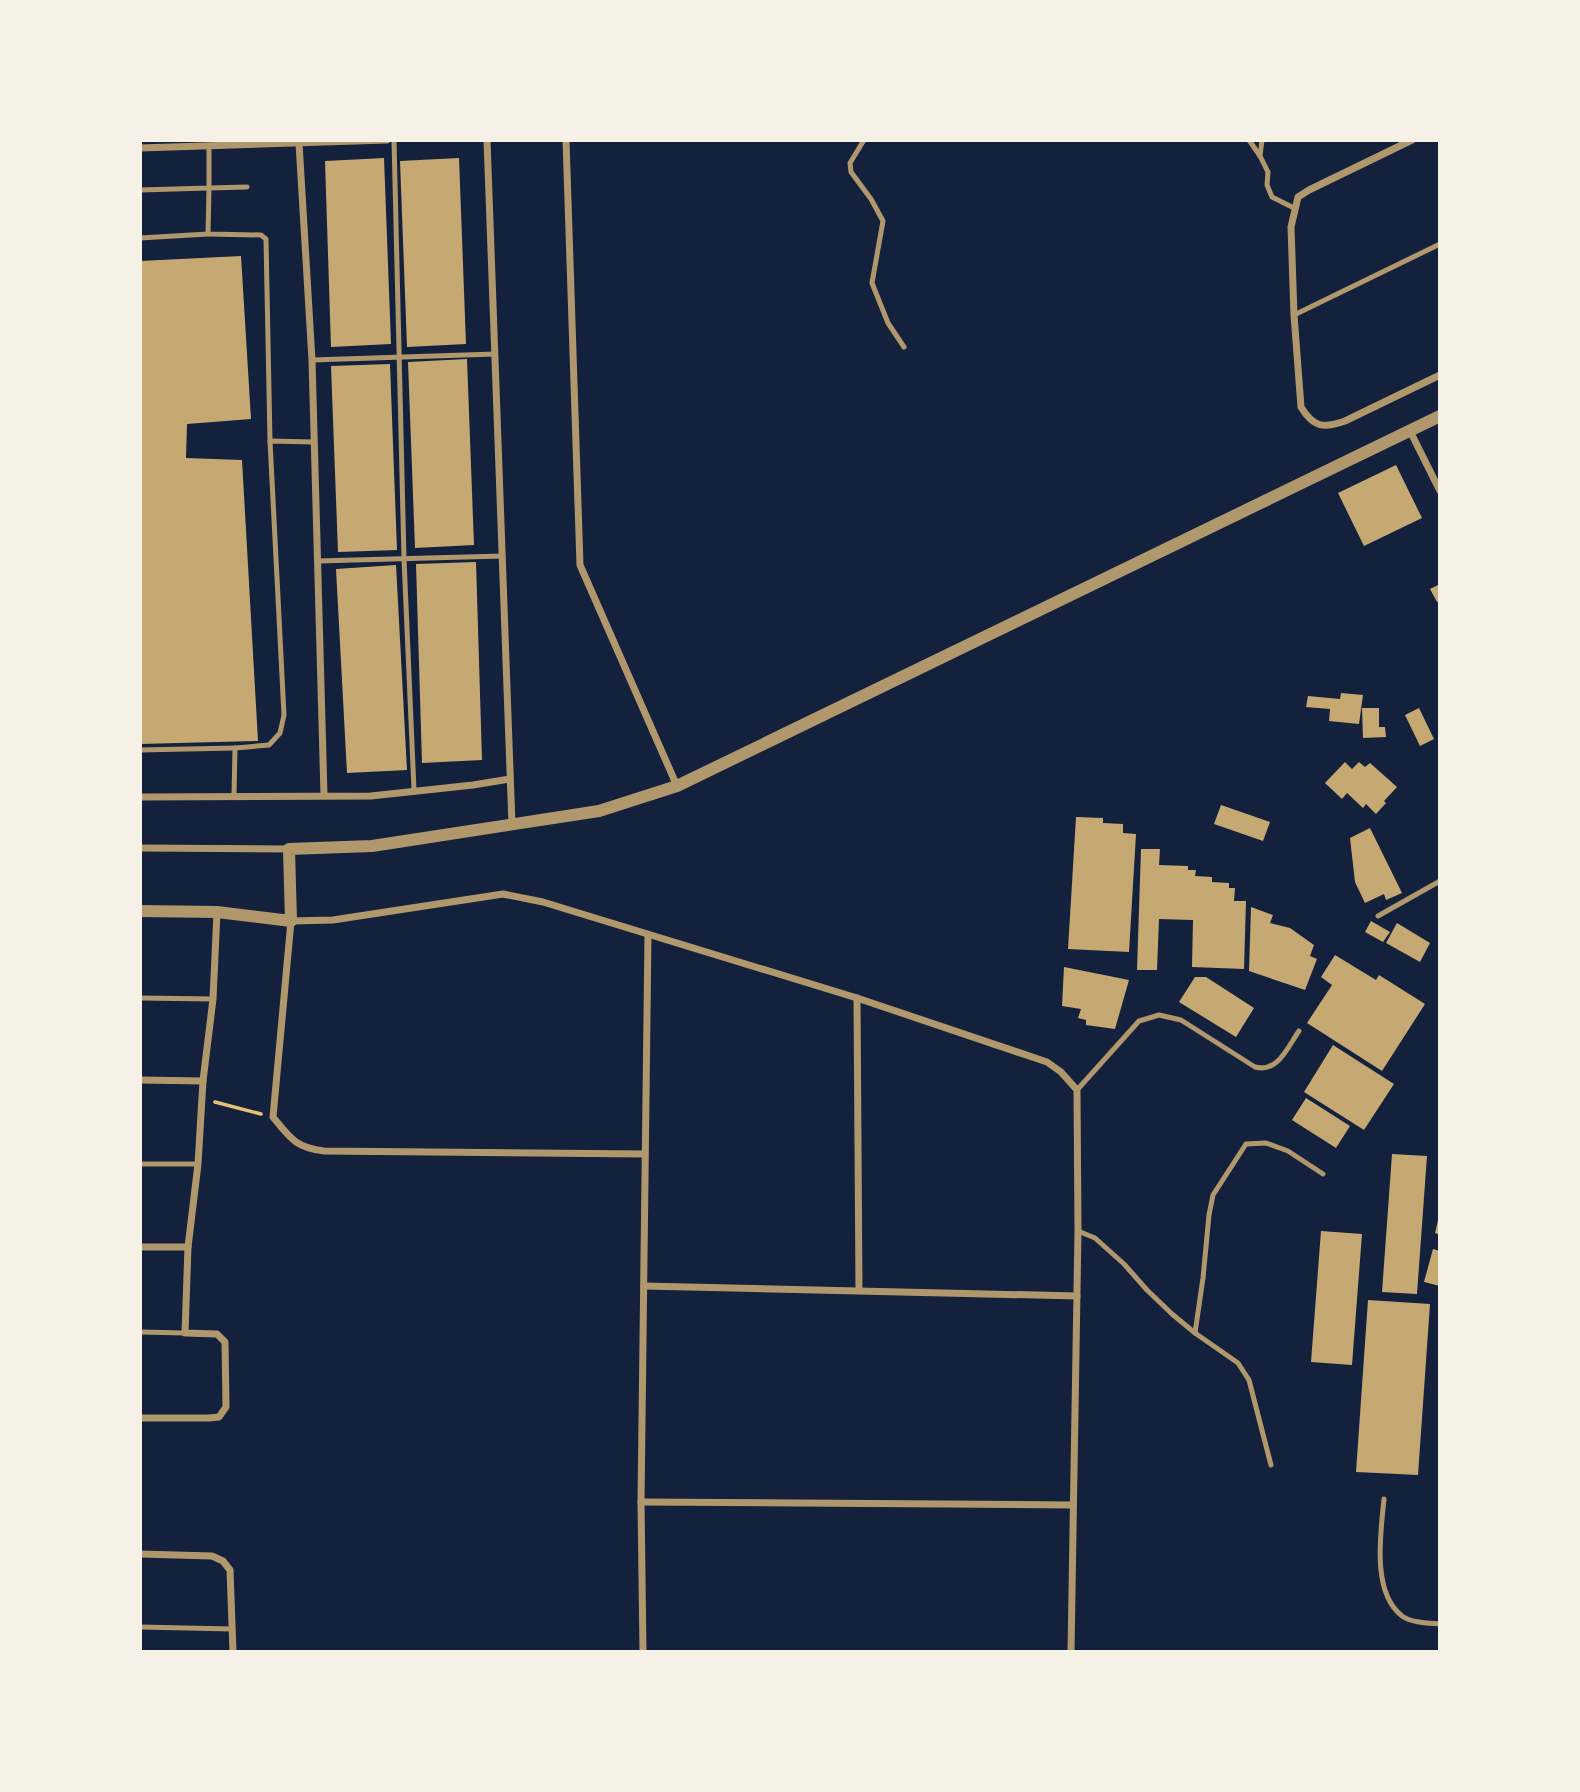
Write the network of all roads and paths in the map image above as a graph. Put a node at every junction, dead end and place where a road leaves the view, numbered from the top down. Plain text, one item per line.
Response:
1 (387, 140) edge
2 (394, 140) edge
3 (487, 140) edge
4 (566, 140) edge
5 (864, 140) edge
6 (1249, 140) edge
7 (1262, 140) edge
8 (1412, 140) edge
9 (299, 143) junction
10 (209, 146) junction
11 (140, 148) edge
12 (1260, 156) junction
13 (247, 187) dead end
14 (209, 188) junction
15 (140, 190) edge
16 (1294, 208) junction
17 (208, 234) junction
18 (140, 238) edge
19 (1440, 244) edge
20 (1294, 315) junction
21 (904, 347) dead end
22 (495, 354) junction
23 (398, 357) junction
24 (312, 360) junction
25 (1440, 375) edge
26 (1440, 416) edge
27 (1410, 431) junction
28 (270, 441) junction
29 (314, 442) junction
30 (1440, 491) edge
31 (502, 556) junction
32 (404, 559) junction
33 (318, 561) junction
34 (235, 748) junction
35 (140, 750) edge
36 (510, 779) junction
37 (677, 786) junction
38 (414, 790) junction
39 (324, 795) junction
40 (234, 796) junction
41 (140, 797) edge
42 (512, 825) junction
43 (140, 848) edge
44 (289, 849) junction
45 (1440, 881) edge
46 (140, 911) edge
47 (217, 912) junction
48 (1378, 916) dead end
49 (290, 921) junction
50 (648, 935) junction
51 (140, 998) edge
52 (857, 998) junction
53 (213, 999) junction
54 (1299, 1031) dead end
55 (140, 1080) edge
56 (203, 1081) junction
57 (1077, 1090) junction
58 (202, 1099) junction
59 (274, 1117) junction
60 (644, 1154) junction
61 (140, 1164) edge
62 (198, 1164) junction
63 (1323, 1174) dead end
64 (1078, 1231) junction
65 (140, 1247) edge
66 (188, 1247) junction
67 (644, 1286) junction
68 (859, 1290) junction
69 (1077, 1296) junction
70 (140, 1332) edge
71 (185, 1333) junction
72 (1195, 1333) junction
73 (140, 1418) edge
74 (1271, 1465) dead end
75 (1384, 1499) dead end
76 (641, 1502) junction
77 (1072, 1505) junction
78 (140, 1554) edge
79 (1440, 1624) edge
80 (140, 1627) edge
81 (232, 1629) junction
82 (233, 1652) edge
83 (643, 1652) edge
84 (1071, 1652) edge

1 - 9 street
2 - 23 lane
3 - 22 street
4 - 37 street
5 - 21 lane
6 - 12 lane
7 - 12 lane
8 - 16 street
9 - 10 street
9 - 24 street
10 - 11 street
10 - 14 lane
12 - 16 lane
13 - 14 lane
14 - 15 lane
14 - 17 lane
16 - 20 street
17 - 18 lane
17 - 28 lane
19 - 20 lane
20 - 25 street
22 - 23 lane
22 - 31 street
23 - 24 lane
23 - 32 lane
24 - 29 street
26 - 27 street
27 - 30 street
27 - 37 street
28 - 29 lane
28 - 34 lane
29 - 33 street
31 - 32 lane
31 - 36 street
32 - 33 lane
32 - 38 lane
33 - 39 street
34 - 35 lane
34 - 40 lane
36 - 38 street
36 - 42 street
37 - 42 street
38 - 39 street
39 - 40 street
40 - 41 street
42 - 44 street
43 - 44 street
44 - 49 street
45 - 48 lane
46 - 47 street
47 - 49 street
47 - 53 street
49 - 50 street
49 - 59 street
50 - 52 street
50 - 60 street
51 - 53 lane
52 - 57 street
52 - 68 street
53 - 56 street
54 - 57 lane
55 - 56 street
56 - 58 street
57 - 64 street
58 - 59 path
58 - 62 street
59 - 60 street
60 - 67 street
61 - 62 lane
62 - 66 street
63 - 72 lane
64 - 69 street
64 - 72 lane
65 - 66 street
66 - 71 street
67 - 68 street
67 - 76 street
68 - 69 street
69 - 77 street
70 - 71 lane
71 - 73 street
72 - 74 lane
75 - 79 lane
76 - 77 street
76 - 83 street
77 - 84 street
78 - 81 street
80 - 81 lane
81 - 82 street

